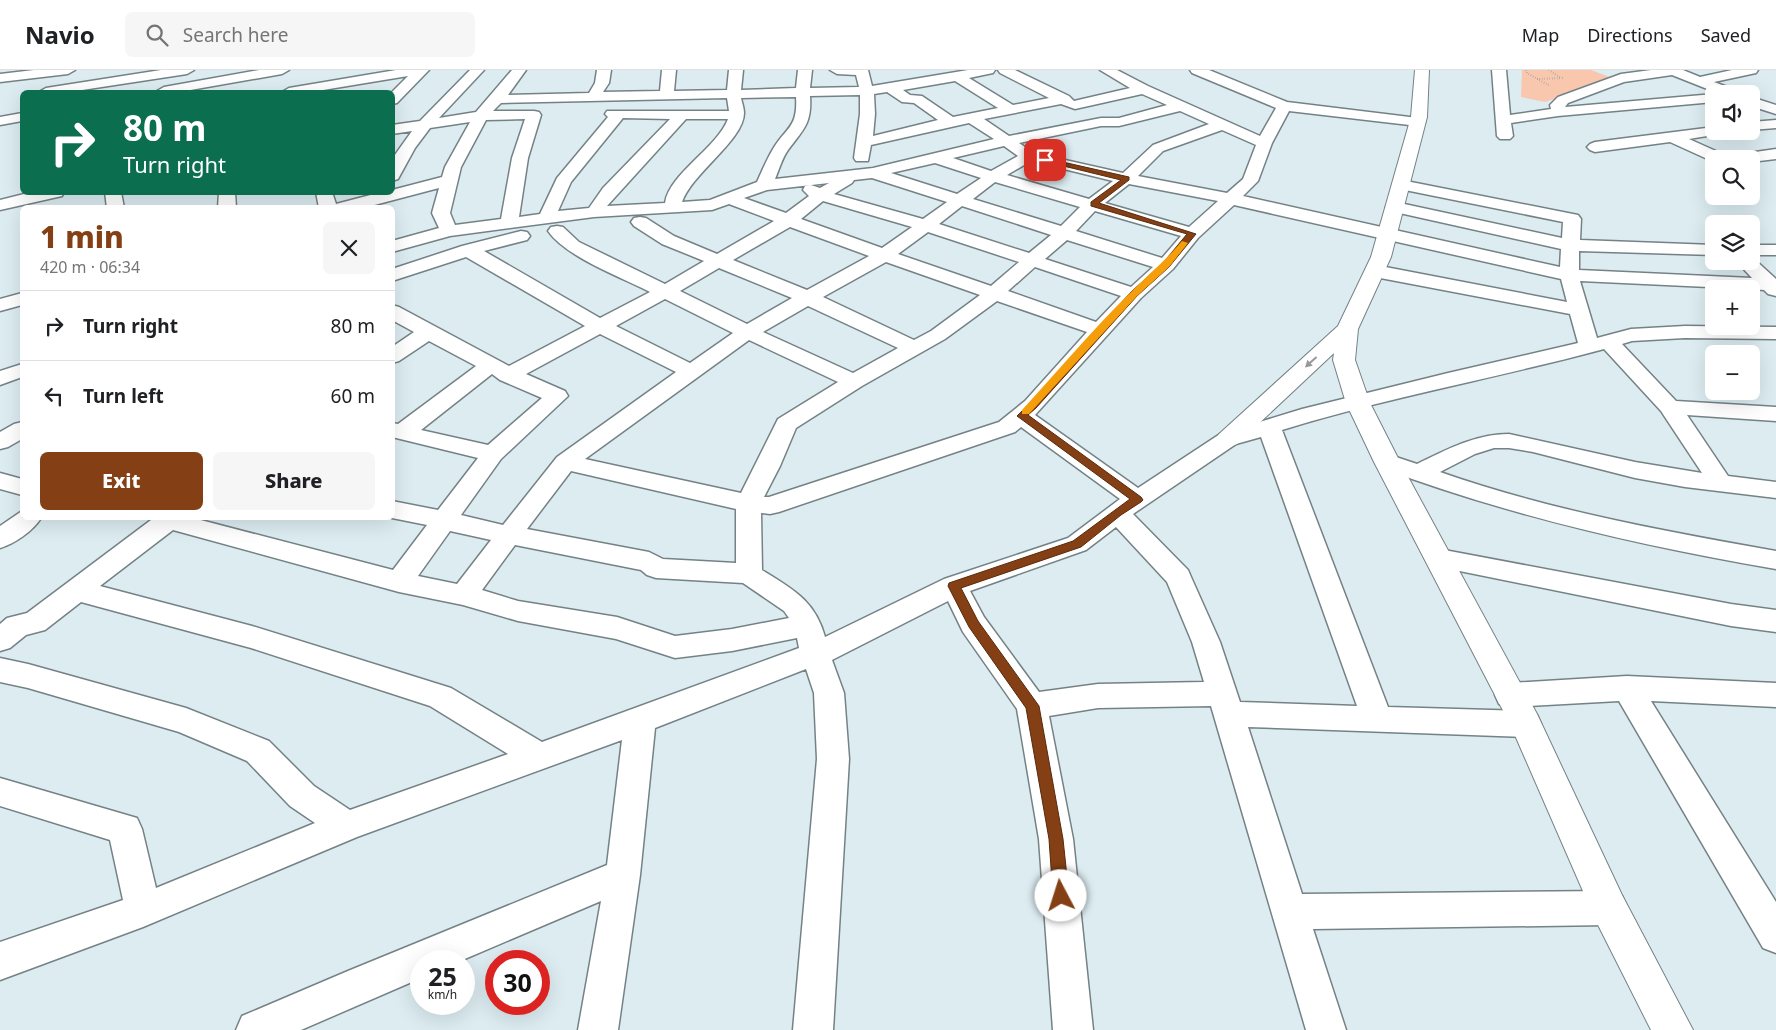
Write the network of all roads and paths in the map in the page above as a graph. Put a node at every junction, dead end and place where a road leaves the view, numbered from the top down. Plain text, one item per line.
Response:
1 (68, 70) edge
2 (89, 70) edge
3 (187, 70) edge
4 (282, 70) edge
5 (421, 70) edge
6 (477, 70) edge
7 (519, 70) edge
8 (604, 70) edge
9 (669, 70) edge
10 (736, 70) edge
11 (805, 70) edge
12 (838, 70) edge
13 (988, 70) edge
14 (1005, 70) edge
15 (1107, 70) edge
16 (1196, 70) edge
17 (1422, 70) edge
18 (1499, 70) edge
19 (1526, 70) edge
20 (1598, 70) edge
21 (1750, 70) edge
22 (862, 71) edge
23 (1672, 71) edge
24 (38, 72) edge
25 (258, 72) edge
26 (145, 75) edge
27 (957, 76) junction
28 (0, 78) edge
29 (1622, 78) junction
30 (1700, 81) junction
31 (1710, 85) edge
32 (212, 87) edge
33 (890, 88) junction
34 (1143, 89) junction
35 (29, 90) edge
36 (69, 90) edge
37 (73, 90) edge
38 (152, 90) edge
39 (177, 90) edge
40 (315, 90) edge
41 (1553, 90) dead end
42 (867, 91) junction
43 (803, 93) junction
44 (734, 95) junction
45 (667, 96) junction
46 (395, 97) edge
47 (594, 97) junction
48 (1776, 97) edge
49 (497, 99) junction
50 (1705, 99) edge
51 (1760, 100) edge
52 (1070, 102) junction
53 (1760, 104) edge
54 (1181, 106) junction
55 (1284, 106) junction
56 (1011, 110) junction
57 (1776, 110) edge
58 (1558, 112) junction
59 (600, 114) dead end
60 (620, 114) junction
61 (682, 115) junction
62 (737, 115) junction
63 (481, 116) junction
64 (20, 118) edge
65 (972, 118) junction
66 (1504, 120) junction
67 (0, 121) edge
68 (950, 122) junction
69 (1102, 122) junction
70 (1418, 122) junction
71 (1223, 124) junction
72 (1776, 124) edge
73 (1760, 125) edge
74 (425, 126) junction
75 (395, 130) edge
76 (1705, 132) edge
77 (1126, 133) dead end
78 (1672, 136) junction
79 (1506, 137) dead end
80 (1006, 141) junction
81 (865, 142) junction
82 (1264, 143) junction
83 (1595, 147) dead end
84 (1705, 151) edge
85 (1776, 154) edge
86 (1029, 156) junction
87 (1760, 156) edge
88 (933, 157) junction
89 (865, 174) junction
90 (992, 177) junction
91 (1126, 179) junction
92 (450, 180) junction
93 (395, 182) edge
94 (796, 182) junction
95 (764, 184) junction
96 (45, 195) edge
97 (368, 195) edge
98 (820, 195) junction
99 (1398, 196) junction
100 (1232, 199) junction
101 (26, 200) edge
102 (719, 201) junction
103 (960, 201) junction
104 (1094, 204) junction
105 (0, 205) edge
106 (347, 205) edge
107 (674, 208) junction
108 (594, 212) junction
109 (787, 221) junction
110 (640, 222) junction
111 (509, 224) junction
112 (552, 225) junction
113 (925, 225) junction
114 (470, 228) junction
115 (449, 231) junction
116 (1063, 234) junction
117 (1192, 234) junction
118 (1387, 235) junction
119 (1572, 245) junction
120 (395, 246) edge
121 (474, 248) junction
122 (1705, 250) edge
123 (1760, 250) edge
124 (1776, 250) edge
125 (884, 255) junction
126 (717, 261) junction
127 (1031, 261) junction
128 (1166, 265) junction
129 (1755, 270) edge
130 (1375, 271) junction
131 (395, 274) edge
132 (1570, 274) junction
133 (1774, 287) edge
134 (666, 291) junction
135 (995, 292) junction
136 (1134, 294) junction
137 (808, 298) junction
138 (20, 300) edge
139 (0, 306) edge
140 (1579, 310) junction
141 (395, 313) edge
142 (600, 326) junction
143 (1347, 329) junction
144 (1100, 330) junction
145 (428, 332) junction
146 (748, 332) junction
147 (1776, 334) edge
148 (1599, 344) junction
149 (914, 348) junction
150 (395, 356) edge
151 (499, 370) junction
152 (20, 371) edge
153 (692, 372) junction
154 (0, 379) edge
155 (854, 381) junction
156 (1358, 403) junction
157 (1670, 407) junction
158 (1776, 414) edge
159 (1022, 416) junction
160 (1268, 427) junction
161 (20, 430) edge
162 (398, 431) edge
163 (1228, 439) junction
164 (0, 442) edge
165 (493, 454) junction
166 (565, 462) junction
167 (1387, 462) junction
168 (1419, 473) junction
169 (0, 481) edge
170 (1721, 484) junction
171 (20, 486) edge
172 (1773, 494) edge
173 (748, 503) junction
174 (1127, 506) junction
175 (395, 510) edge
176 (25, 520) edge
177 (164, 520) edge
178 (174, 520) edge
179 (443, 521) junction
180 (510, 535) junction
181 (0, 539) edge
182 (1439, 558) junction
183 (1776, 560) edge
184 (749, 574) junction
185 (399, 582) junction
186 (954, 586) junction
187 (75, 590) junction
188 (463, 595) junction
189 (1776, 622) edge
190 (812, 639) junction
191 (0, 640) edge
192 (0, 670) edge
193 (1627, 688) junction
194 (1510, 695) junction
195 (1776, 695) edge
196 (1226, 704) junction
197 (1032, 706) junction
198 (1377, 719) junction
199 (640, 720) junction
200 (1526, 724) junction
201 (540, 757) junction
202 (0, 792) edge
203 (347, 826) junction
204 (623, 875) junction
205 (1608, 908) junction
206 (143, 910) junction
207 (1290, 912) junction
208 (1776, 935) edge
209 (0, 961) edge
210 (256, 1030) edge
211 (598, 1030) edge
212 (813, 1030) edge
213 (1073, 1030) edge
214 (1326, 1030) edge
215 (1673, 1030) edge

1 - 24 street
2 - 36 street
3 - 26 street
4 - 25 street
5 - 40 street
5 - 46 street
6 - 74 street
7 - 49 street
8 - 47 street
9 - 45 street
10 - 44 street
11 - 43 street
12 - 22 street
13 - 27 street
14 - 52 street
15 - 34 street
16 - 55 street
17 - 70 main road
18 - 66 street
19 - 41 path
20 - 29 street
21 - 30 street
22 - 42 street
23 - 29 street
23 - 30 street
24 - 28 street
24 - 35 street
25 - 32 street
26 - 37 street
26 - 38 street
27 - 33 street
27 - 56 street
29 - 58 street
30 - 31 street
32 - 39 street
33 - 42 street
33 - 68 street
34 - 52 street
34 - 54 street
42 - 43 street
42 - 81 street
43 - 44 street
43 - 95 street
44 - 45 street
44 - 62 street
45 - 47 street
47 - 49 street
48 - 51 street
49 - 63 street
50 - 58 street
52 - 56 street
52 - 69 street
53 - 57 street
54 - 69 street
54 - 71 street
55 - 70 street
55 - 82 street
56 - 65 street
58 - 66 street
59 - 60 street
60 - 61 street
60 - 112 street
61 - 62 street
61 - 108 street
62 - 107 street
63 - 74 street
63 - 92 street
63 - 111 street
64 - 67 street
65 - 68 street
65 - 80 street
66 - 79 street
68 - 81 street
69 - 77 street
69 - 80 street
70 - 99 main road
71 - 82 street
71 - 91 street
72 - 73 street
74 - 75 street
74 - 93 street
76 - 78 street
78 - 83 street
78 - 84 street
80 - 86 street
80 - 88 street
81 - 89 street
82 - 100 street
85 - 87 street
86 - 90 street
86 - 91 street
88 - 89 street
88 - 90 street
89 - 94 street
89 - 98 street
89 - 103 street
90 - 103 street
90 - 104 street
91 - 100 street
91 - 104 street
92 - 93 street
92 - 115 street
94 - 95 street
94 - 98 street
95 - 102 street
96 - 101 street
97 - 106 street
98 - 109 street
98 - 113 street
99 - 118 main road
99 - 119 street
99 - 119 street
100 - 117 street
100 - 118 street
101 - 105 street
102 - 107 street
102 - 109 street
102 - 110 street
103 - 113 street
103 - 116 street
104 - 116 street
104 - 117 street
107 - 108 street
108 - 112 street
109 - 125 street
109 - 126 street
110 - 112 street
110 - 126 street
111 - 112 street
111 - 114 street
112 - 121 street
112 - 134 street
113 - 125 street
113 - 127 street
114 - 115 street
114 - 121 street
115 - 120 street
116 - 127 street
116 - 128 street
117 - 128 street
118 - 130 main road
118 - 132 street
119 - 122 street
119 - 132 street
121 - 131 street
121 - 142 street
123 - 124 street
125 - 135 street
125 - 137 street
126 - 134 street
126 - 137 street
127 - 135 street
127 - 136 street
128 - 136 street
129 - 133 street
130 - 140 street
130 - 143 main road
132 - 133 street
132 - 140 street
134 - 142 street
134 - 146 street
135 - 144 street
135 - 149 street
136 - 144 street
137 - 146 street
137 - 149 street
138 - 139 street
140 - 148 street
141 - 145 street
142 - 151 street
142 - 153 street
143 - 156 main road
143 -> 163 main road
144 - 159 street
145 - 150 street
145 - 151 street
146 - 153 street
146 - 155 street
147 - 148 street
148 - 156 street
148 - 157 street
149 - 155 street
151 - 162 street
151 - 165 street
152 - 154 street
153 - 166 street
155 - 173 street
156 - 160 street
156 - 167 main road
157 - 158 street
157 - 170 street
159 - 173 street
159 - 174 street
160 - 163 street
160 - 198 street
161 - 164 street
162 - 165 street
163 - 174 street
165 - 179 street
166 - 173 street
166 - 180 street
167 - 168 street
167 - 182 main road
168 - 170 street
168 - 183 street
169 - 171 street
170 - 172 street
173 - 184 street
174 - 186 street
174 - 196 street
175 - 179 street
176 - 181 street
177 - 187 street
178 - 185 street
179 - 180 street
179 - 185 street
180 - 184 street
180 - 188 street
182 - 189 street
182 - 194 main road
184 - 190 street
185 - 188 street
186 - 190 street
186 - 197 street
187 - 191 street
187 - 201 street
188 - 190 street
190 - 199 street
190 - 212 street
192 - 203 street
193 - 194 street
193 - 195 street
193 - 208 street
194 - 200 main road
196 - 197 street
196 - 198 street
196 - 207 street
197 - 213 street
198 - 200 street
199 - 201 street
199 - 204 street
200 - 205 main road
201 - 203 street
202 - 206 street
203 - 206 street
204 - 210 street
204 - 211 street
205 - 207 street
205 - 215 main road
206 - 209 street
207 - 214 street

